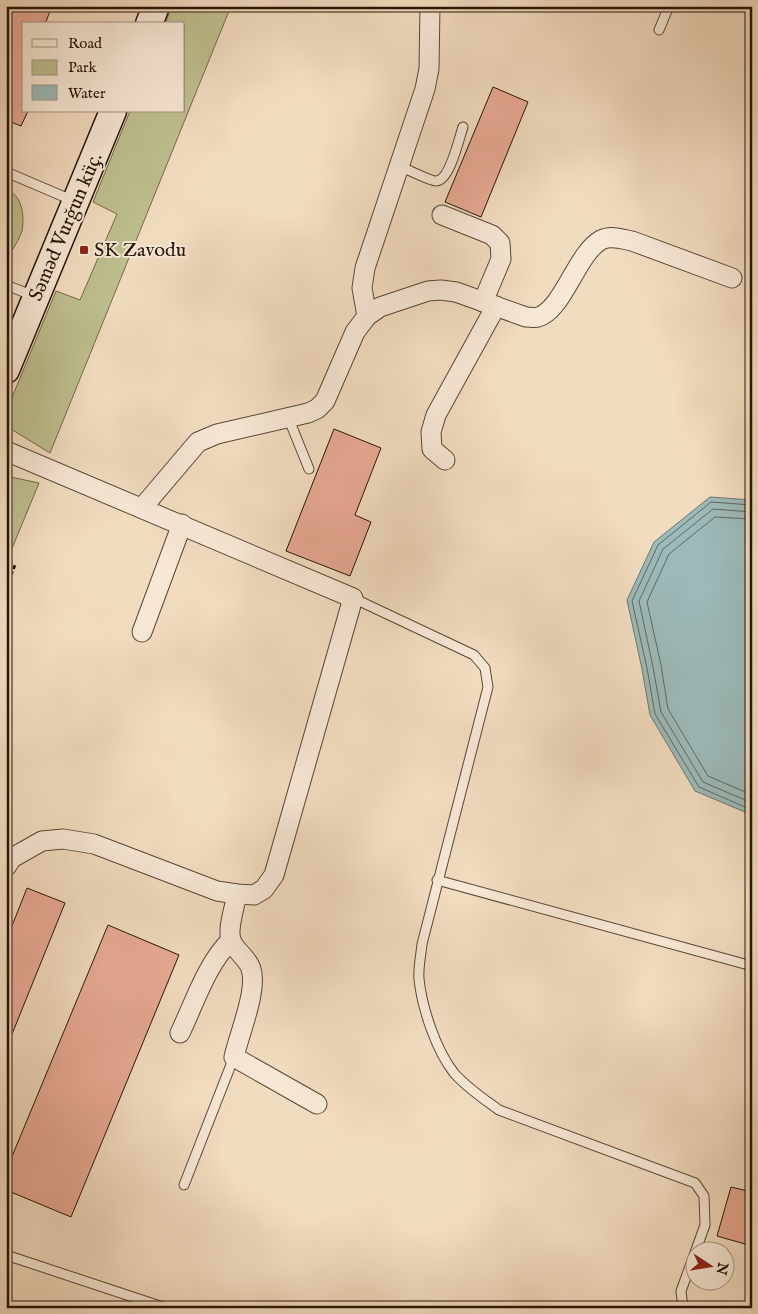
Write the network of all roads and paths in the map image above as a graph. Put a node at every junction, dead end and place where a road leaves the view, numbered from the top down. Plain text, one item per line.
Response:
1 (156, 6) edge
2 (430, 6) edge
3 (668, 6) edge
4 (150, 22) edge
5 (659, 30) dead end
6 (114, 112) edge
7 (463, 126) dead end
8 (399, 166) junction
9 (6, 172) edge
10 (77, 202) junction
11 (442, 215) dead end
12 (732, 278) dead end
13 (6, 285) edge
14 (36, 297) junction
15 (490, 304) junction
16 (367, 316) junction
17 (6, 370) edge
18 (288, 417) junction
19 (6, 451) edge
20 (445, 460) dead end
21 (309, 469) dead end
22 (142, 508) junction
23 (182, 524) junction
24 (15, 565) dead end
25 (6, 587) edge
26 (353, 598) junction
27 (142, 632) dead end
28 (6, 866) edge
29 (438, 880) junction
30 (237, 894) junction
31 (231, 940) junction
32 (752, 966) edge
33 (180, 1033) dead end
34 (234, 1057) junction
35 (317, 1104) dead end
36 (184, 1185) dead end
37 (6, 1255) edge
38 (166, 1308) edge
39 (683, 1308) edge

1 - 4 main road
2 - 8 street
3 - 5 lane
6 - 10 main road, Səməd Vurğun küç.
7 - 8 lane
8 - 16 street
9 - 10 lane
10 - 14 main road, Səməd Vurğun küç.
11 - 15 street
12 - 15 street
13 - 14 lane
14 - 17 main road, Səməd Vurğun küç.
15 - 16 street
15 - 20 street
16 - 18 street
18 - 21 lane
18 - 22 street
19 - 22 street
22 - 23 street
23 - 26 street
23 - 27 street
24 - 25 path
26 - 29 lane
26 - 30 street
28 - 30 street
29 - 32 lane
29 - 39 lane
30 - 31 street
31 - 33 street
31 - 34 street
34 - 35 street
34 - 36 lane
37 - 38 lane

